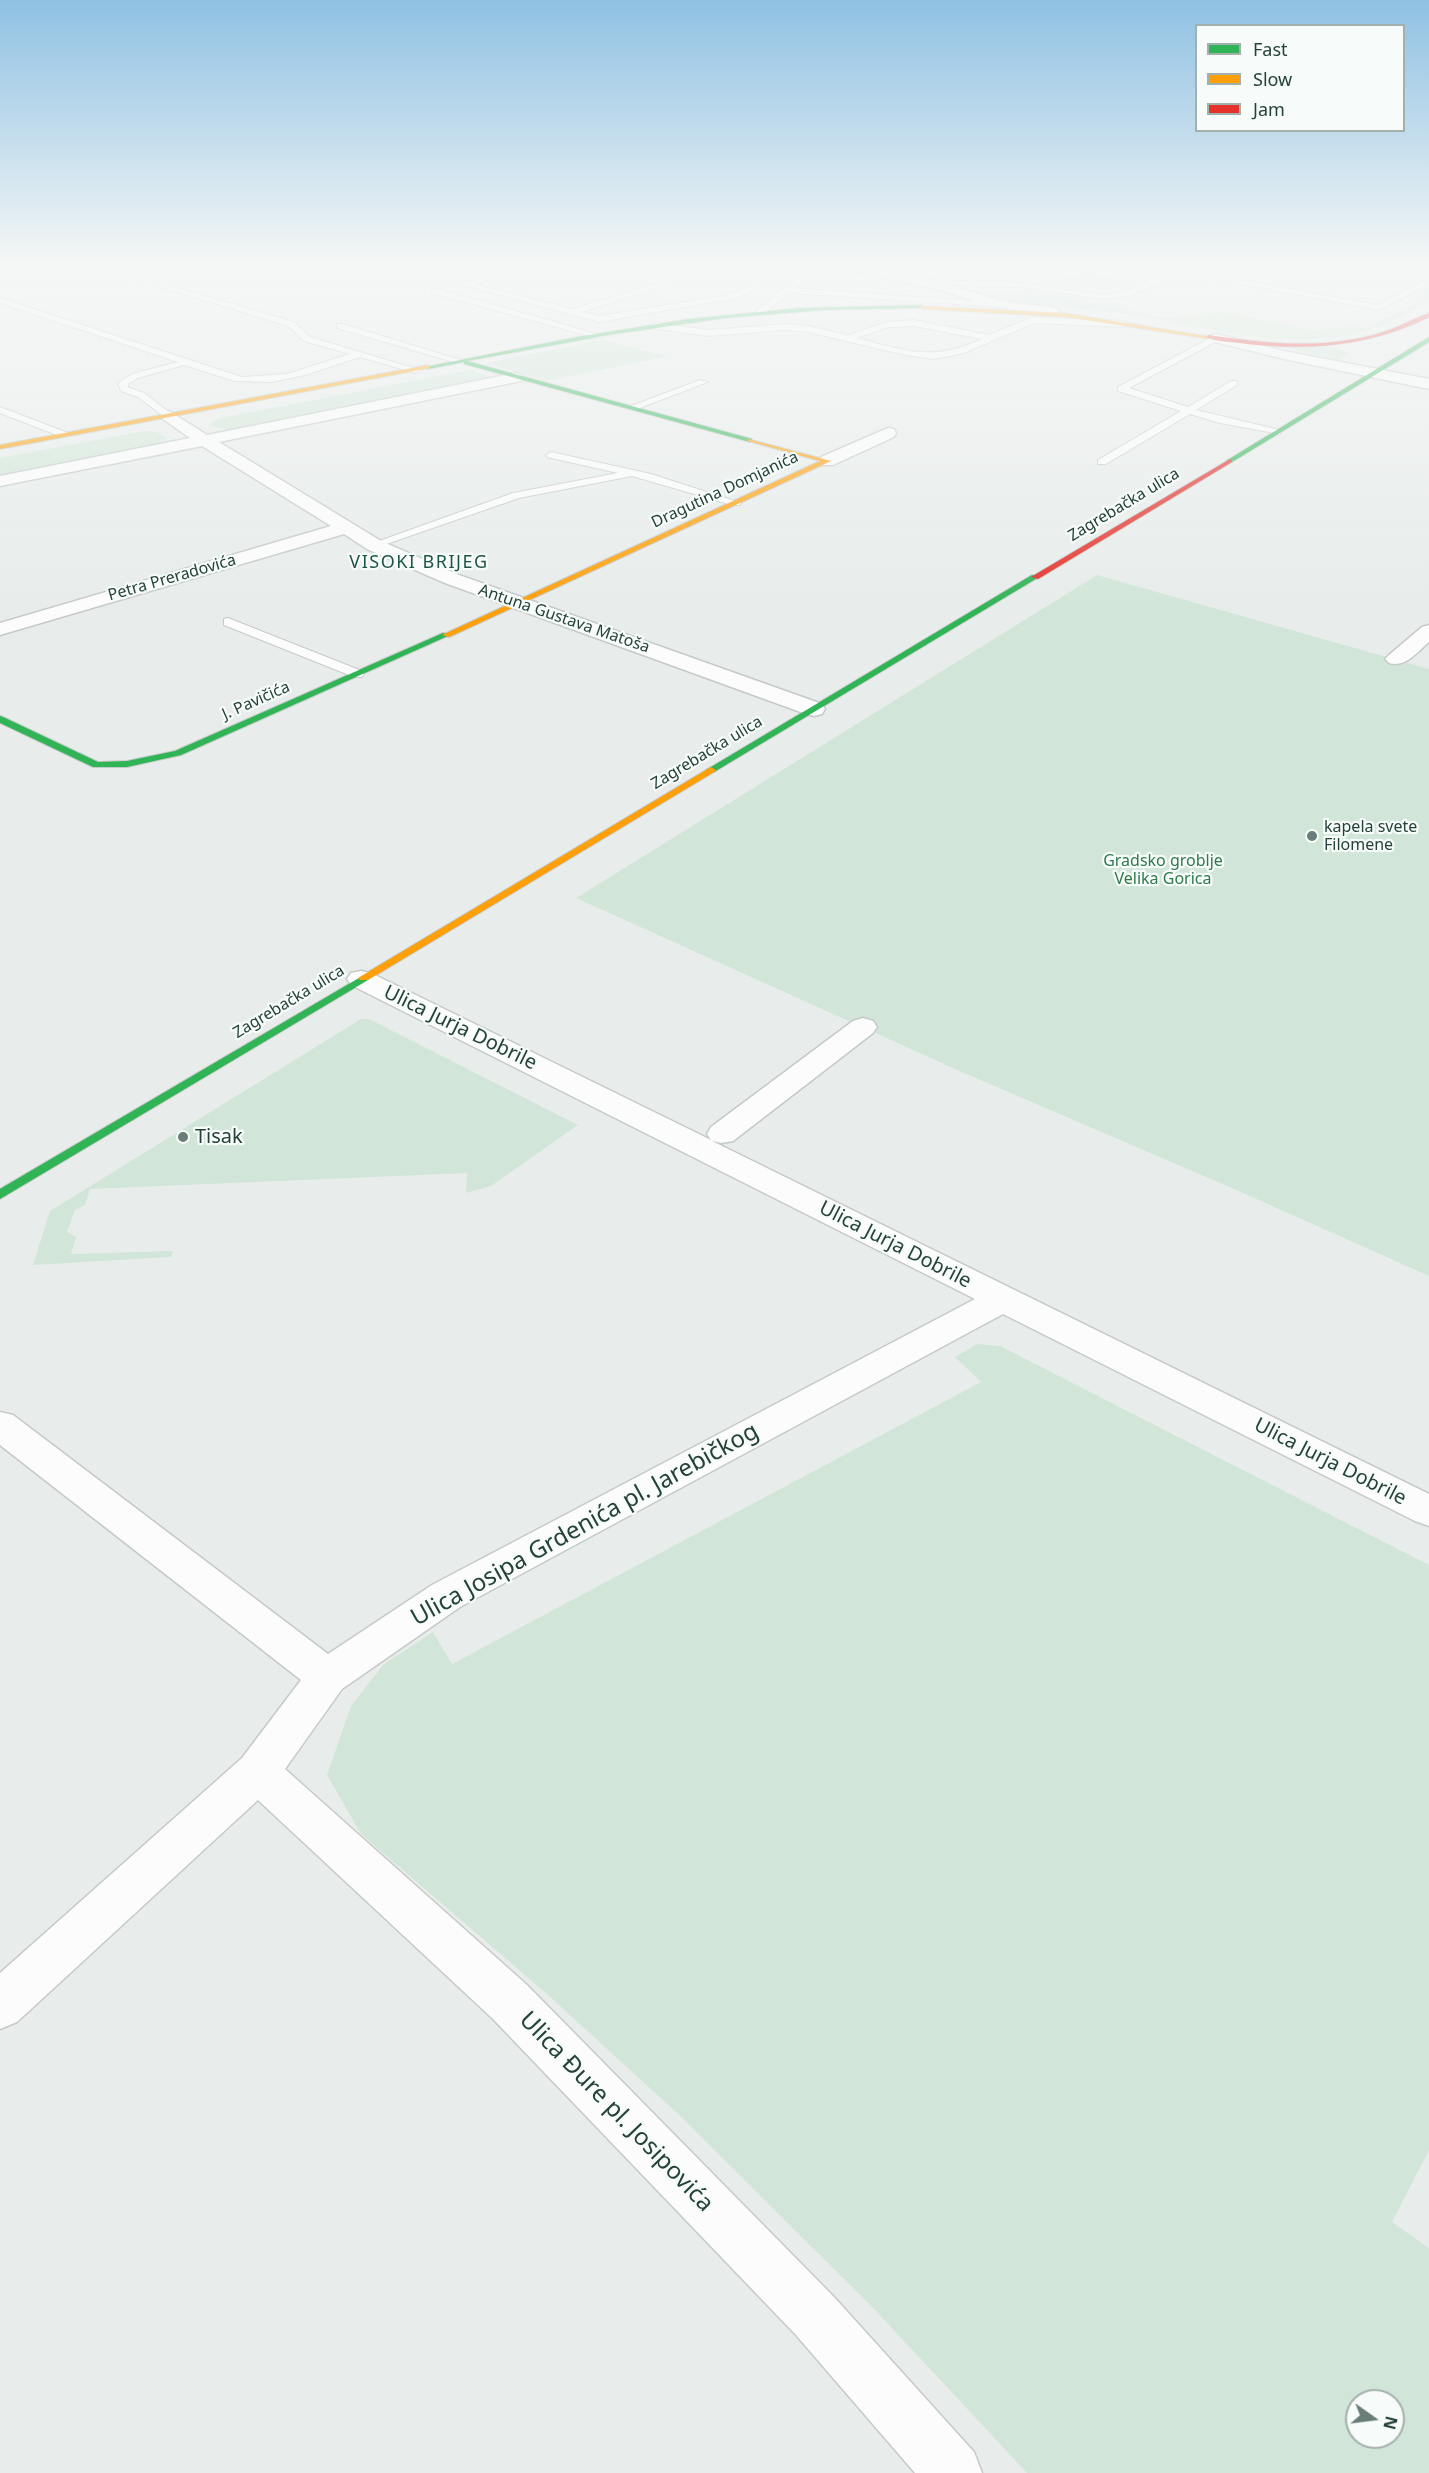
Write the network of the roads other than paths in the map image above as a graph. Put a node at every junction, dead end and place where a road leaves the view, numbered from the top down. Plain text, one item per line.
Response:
1 (127, 380) edge
2 (144, 380) edge
3 (359, 380) edge
4 (504, 380) edge
5 (525, 380) edge
6 (1137, 380) edge
7 (1361, 380) edge
8 (1411, 380) edge
9 (704, 382) dead end
10 (1234, 383) dead end
11 (1429, 384) edge
12 (141, 395) junction
13 (631, 408) junction
14 (0, 410) edge
15 (1188, 410) junction
16 (169, 416) junction
17 (1276, 432) junction
18 (888, 433) dead end
19 (65, 435) junction
20 (204, 440) junction
21 (0, 447) edge
22 (551, 455) dead end
23 (827, 461) junction
24 (1102, 462) dead end
25 (628, 474) junction
26 (0, 481) edge
27 (736, 503) junction
28 (345, 528) junction
29 (374, 545) junction
30 (520, 602) junction
31 (228, 622) dead end
32 (0, 629) edge
33 (1429, 632) edge
34 (1396, 658) dead end
35 (358, 674) junction
36 (814, 709) junction
37 (0, 719) edge
38 (361, 979) junction
39 (863, 1027) dead end
40 (722, 1134) dead end
41 (0, 1195) edge
42 (1004, 1299) junction
43 (0, 1425) edge
44 (1429, 1511) edge
45 (327, 1677) junction
46 (258, 1772) junction
47 (0, 2005) edge
48 (953, 2473) edge

1 - 12 lane
2 - 12 lane
3 - 16 main road
4 - 20 street
5 - 13 main road, Dragutina Domjanića
6 - 15 lane
7 - 17 main road, Zagrebačka ulica
8 - 11 street
9 - 13 lane
10 - 15 lane
12 - 16 lane
13 - 23 main road, Dragutina Domjanića
14 - 19 lane
15 - 17 lane
15 - 24 lane
16 - 19 main road
16 - 20 street, Antuna Gustava Matoša
17 - 36 main road, Zagrebačka ulica
18 - 23 street
19 - 21 main road
20 - 26 street
20 - 28 street, Antuna Gustava Matoša
22 - 25 lane
23 - 27 main road, Dragutina Domjanića
25 - 27 lane
25 - 29 lane
27 - 30 main road, Dragutina Domjanića
28 - 29 street, Antuna Gustava Matoša
28 - 32 street, Petra Preradovića
29 - 30 street, Antuna Gustava Matoša
30 - 35 main road, J. Pavičića
30 - 36 street, Antuna Gustava Matoša
31 - 35 lane
33 - 34 street
35 - 37 main road, J. Pavičića
36 - 38 main road, Zagrebačka ulica
38 - 41 main road, Zagrebačka ulica
38 - 42 street, Ulica Jurja Dobrile
39 - 40 street
42 - 44 street, Ulica Jurja Dobrile
42 - 45 street, Ulica Josipa Grdenića pl. Jarebičkog
43 - 45 street
45 - 46 street, Ulica Josipa Grdenića pl. Jarebičkog
46 - 47 street, Ulica Josipa Grdenića pl. Jarebičkog
46 - 48 street, Ulica Đure pl. Josipovića

